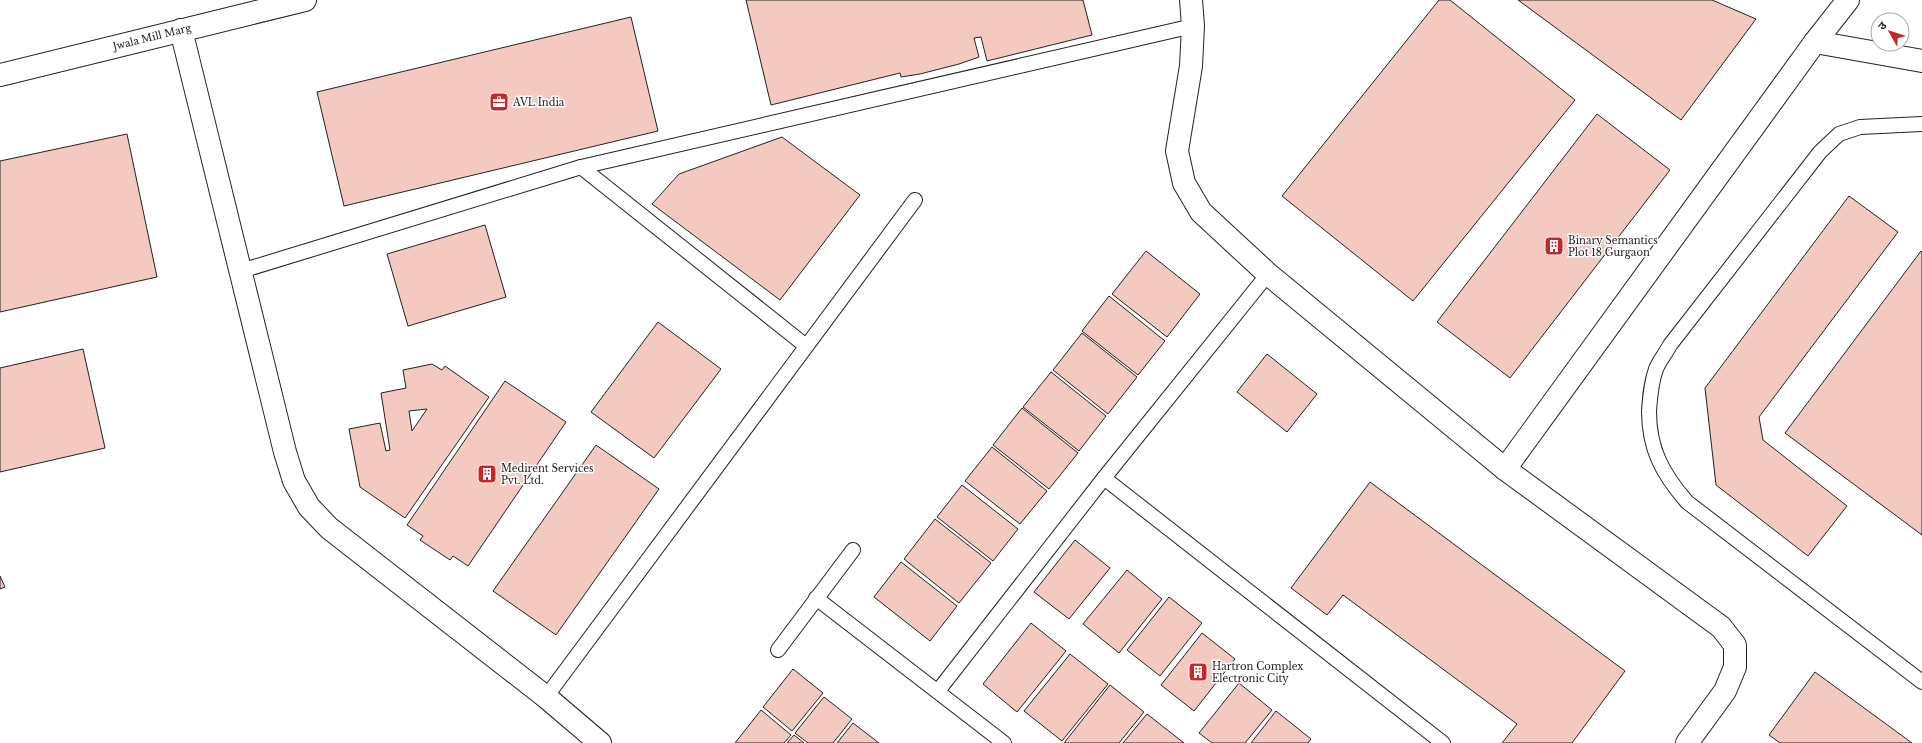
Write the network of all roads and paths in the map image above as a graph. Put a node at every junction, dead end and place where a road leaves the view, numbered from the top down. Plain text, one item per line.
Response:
1 (305, 0) edge
2 (1191, 0) edge
3 (1848, 0) edge
4 (1193, 26) junction
5 (181, 30) junction
6 (1815, 42) junction
7 (1922, 61) edge
8 (0, 75) edge
9 (1922, 124) edge
10 (581, 167) junction
11 (914, 200) dead end
12 (241, 271) junction
13 (1268, 274) junction
14 (806, 346) junction
15 (1505, 469) junction
16 (1104, 478) junction
17 (853, 550) dead end
18 (816, 598) junction
19 (778, 650) dead end
20 (1922, 682) edge
21 (938, 691) junction
22 (546, 697) junction
23 (600, 743) edge
24 (1004, 743) edge
25 (1443, 743) edge
26 (1687, 743) edge

1 - 5 street, Jwala Mill Marg
2 - 4 street
3 - 6 street
4 - 10 lane
4 - 13 street
5 - 8 street, Jwala Mill Marg
5 - 12 street
6 - 7 street
6 - 15 street
9 - 20 lane
10 - 12 lane
10 - 14 lane
11 - 14 lane
12 - 22 street
13 - 15 street
13 - 16 lane
14 - 22 lane
15 - 26 street
16 - 21 lane
16 - 25 lane
17 - 18 lane
18 - 19 lane
18 - 21 lane
21 - 24 lane
22 - 23 street

